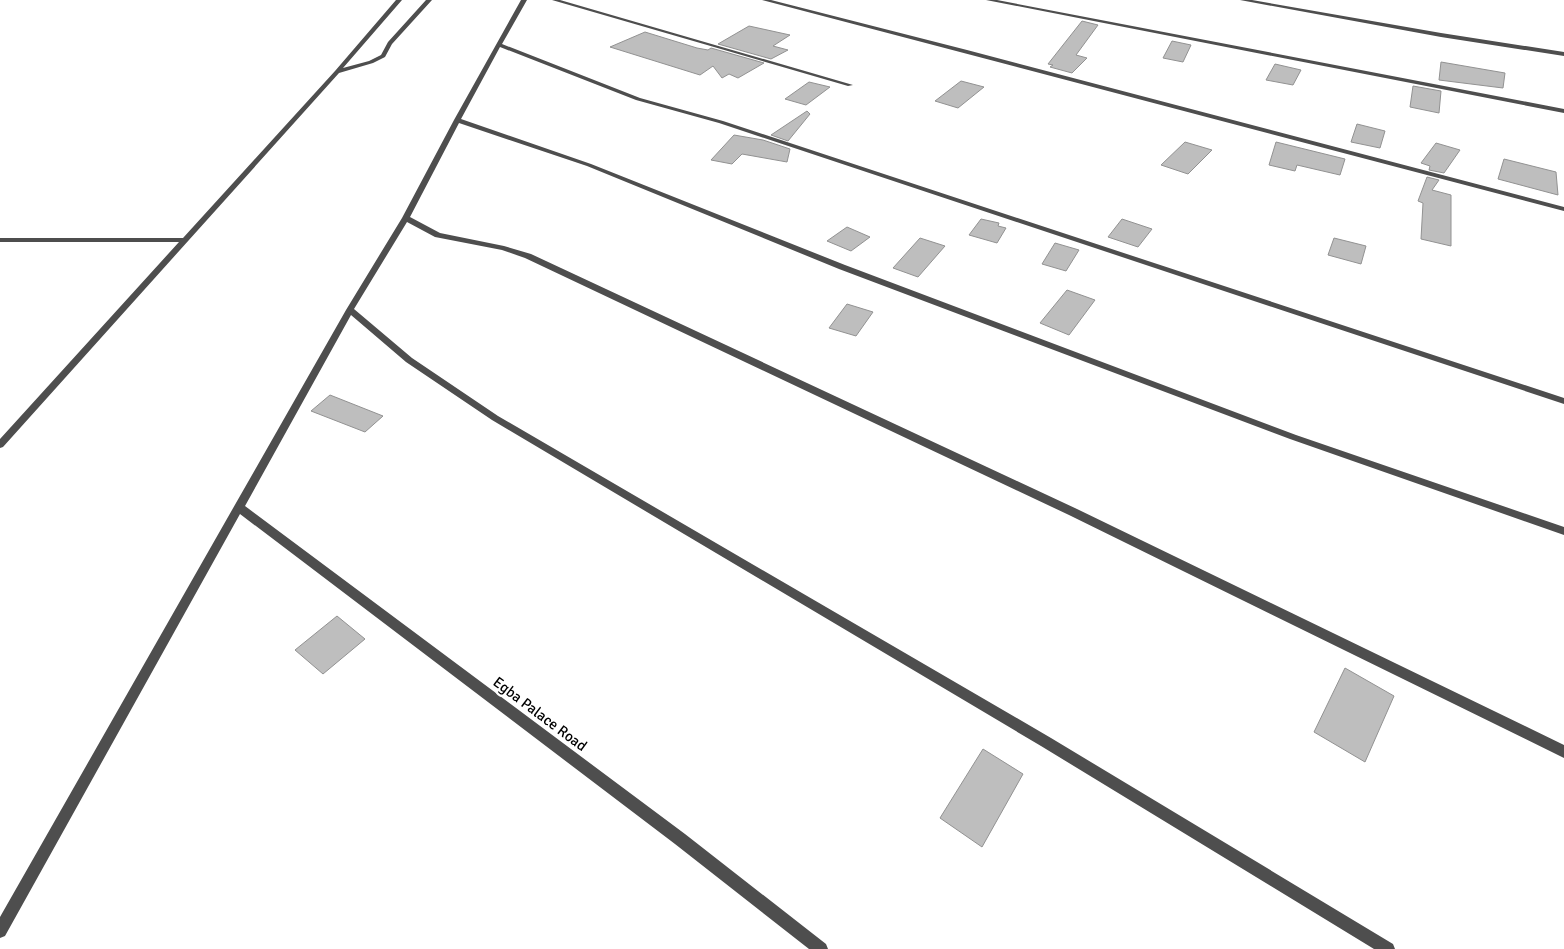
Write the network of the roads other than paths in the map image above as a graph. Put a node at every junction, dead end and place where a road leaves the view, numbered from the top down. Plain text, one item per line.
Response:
1 (399, 0) edge
2 (429, 0) edge
3 (524, 0) edge
4 (555, 0) edge
5 (765, 0) edge
6 (989, 0) edge
7 (1243, 0) edge
8 (499, 44) junction
9 (1564, 54) edge
10 (337, 72) junction
11 (850, 85) dead end
12 (1564, 111) edge
13 (457, 120) junction
14 (1564, 209) edge
15 (406, 218) junction
16 (0, 240) edge
17 (185, 240) junction
18 (350, 310) junction
19 (1564, 401) edge
20 (0, 445) edge
21 (238, 507) junction
22 (1564, 532) edge
23 (1564, 752) edge
24 (0, 931) edge
25 (821, 949) edge
26 (1388, 949) edge

1 - 10 street
2 - 10 street
3 - 8 street
4 - 11 street
5 - 14 street
6 - 12 street
7 - 9 street
8 - 13 street
8 - 19 street
10 - 17 street
13 - 15 street
13 - 22 street
15 - 18 street
15 - 23 street
16 - 17 street
17 - 20 street
18 - 21 street
18 - 26 street
21 - 24 street
21 - 25 street, Egba Palace Road

